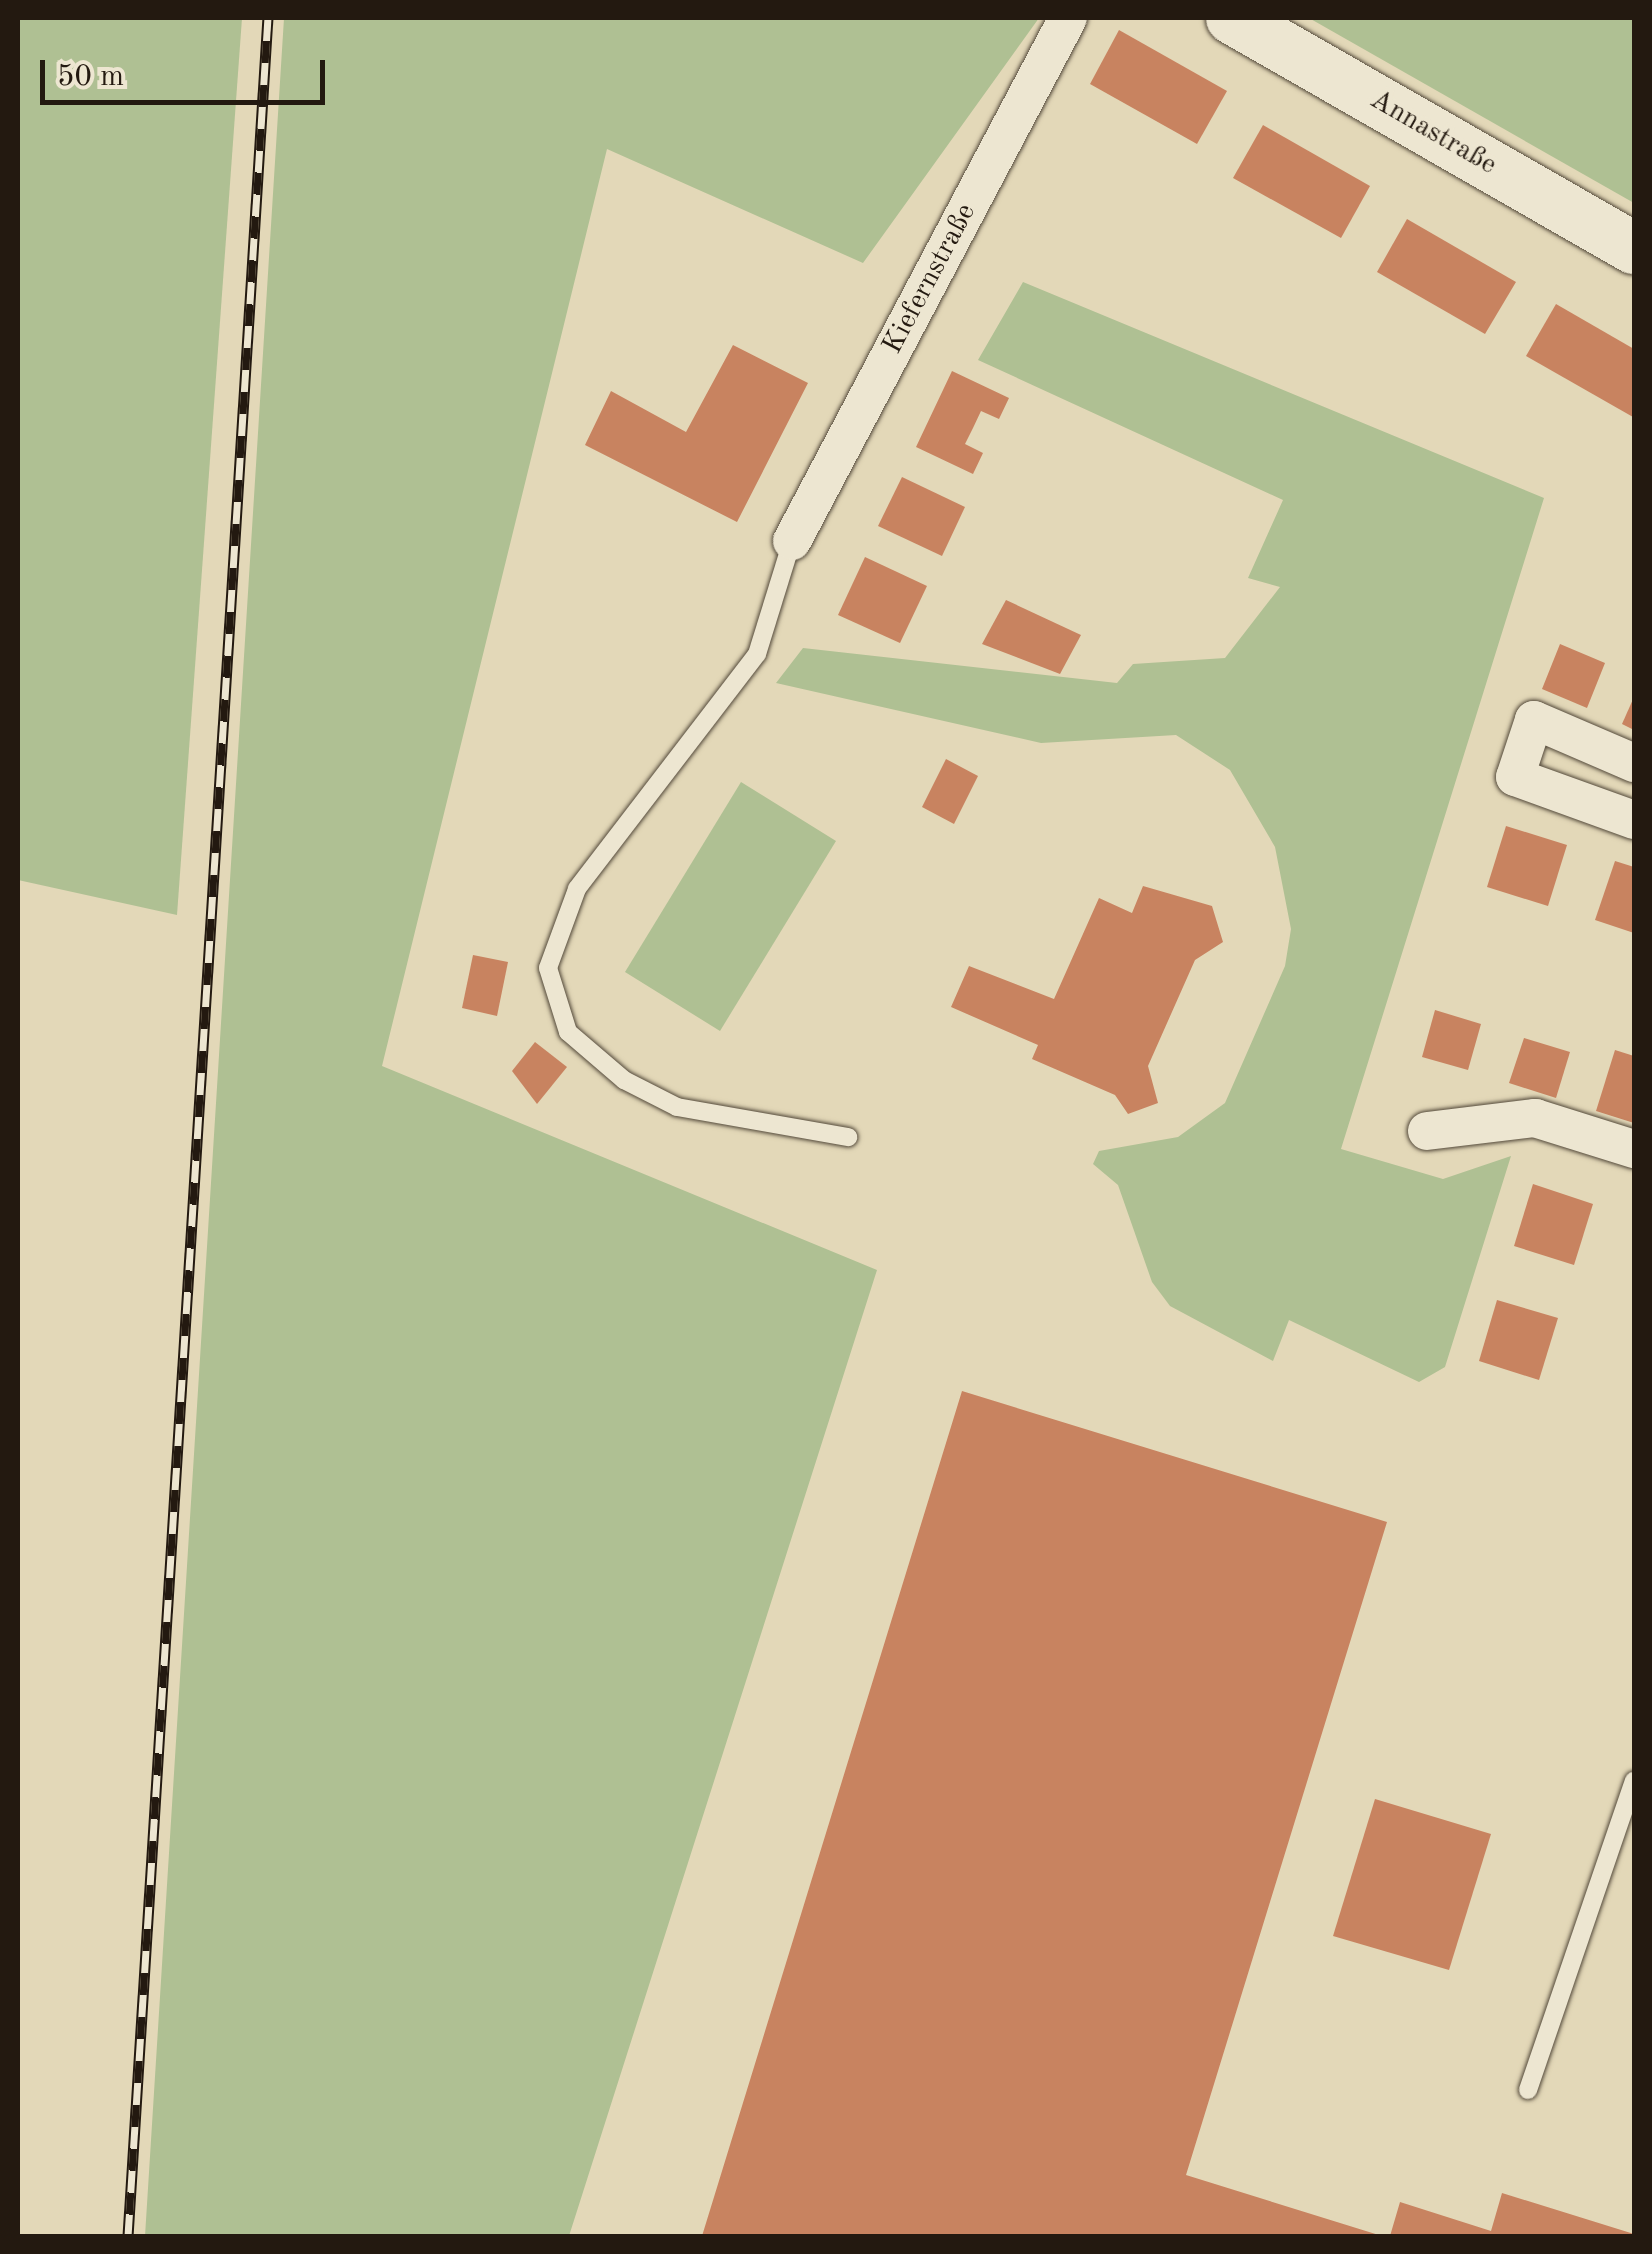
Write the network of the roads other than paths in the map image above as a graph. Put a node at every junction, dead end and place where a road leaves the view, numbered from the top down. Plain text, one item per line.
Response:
1 (1068, 18) edge
2 (1232, 18) edge
3 (1634, 248) edge
4 (792, 541) joint
5 (1634, 763) edge
6 (1634, 820) edge
7 (1426, 1131) dead end
8 (848, 1137) dead end
9 (1634, 1150) edge
10 (1634, 1781) edge
11 (1528, 2090) dead end

1 - 4 street, Kiefernstraße
2 - 3 street, Annastraße
4 - 8 lane
5 - 6 street
7 - 9 street
10 - 11 lane

